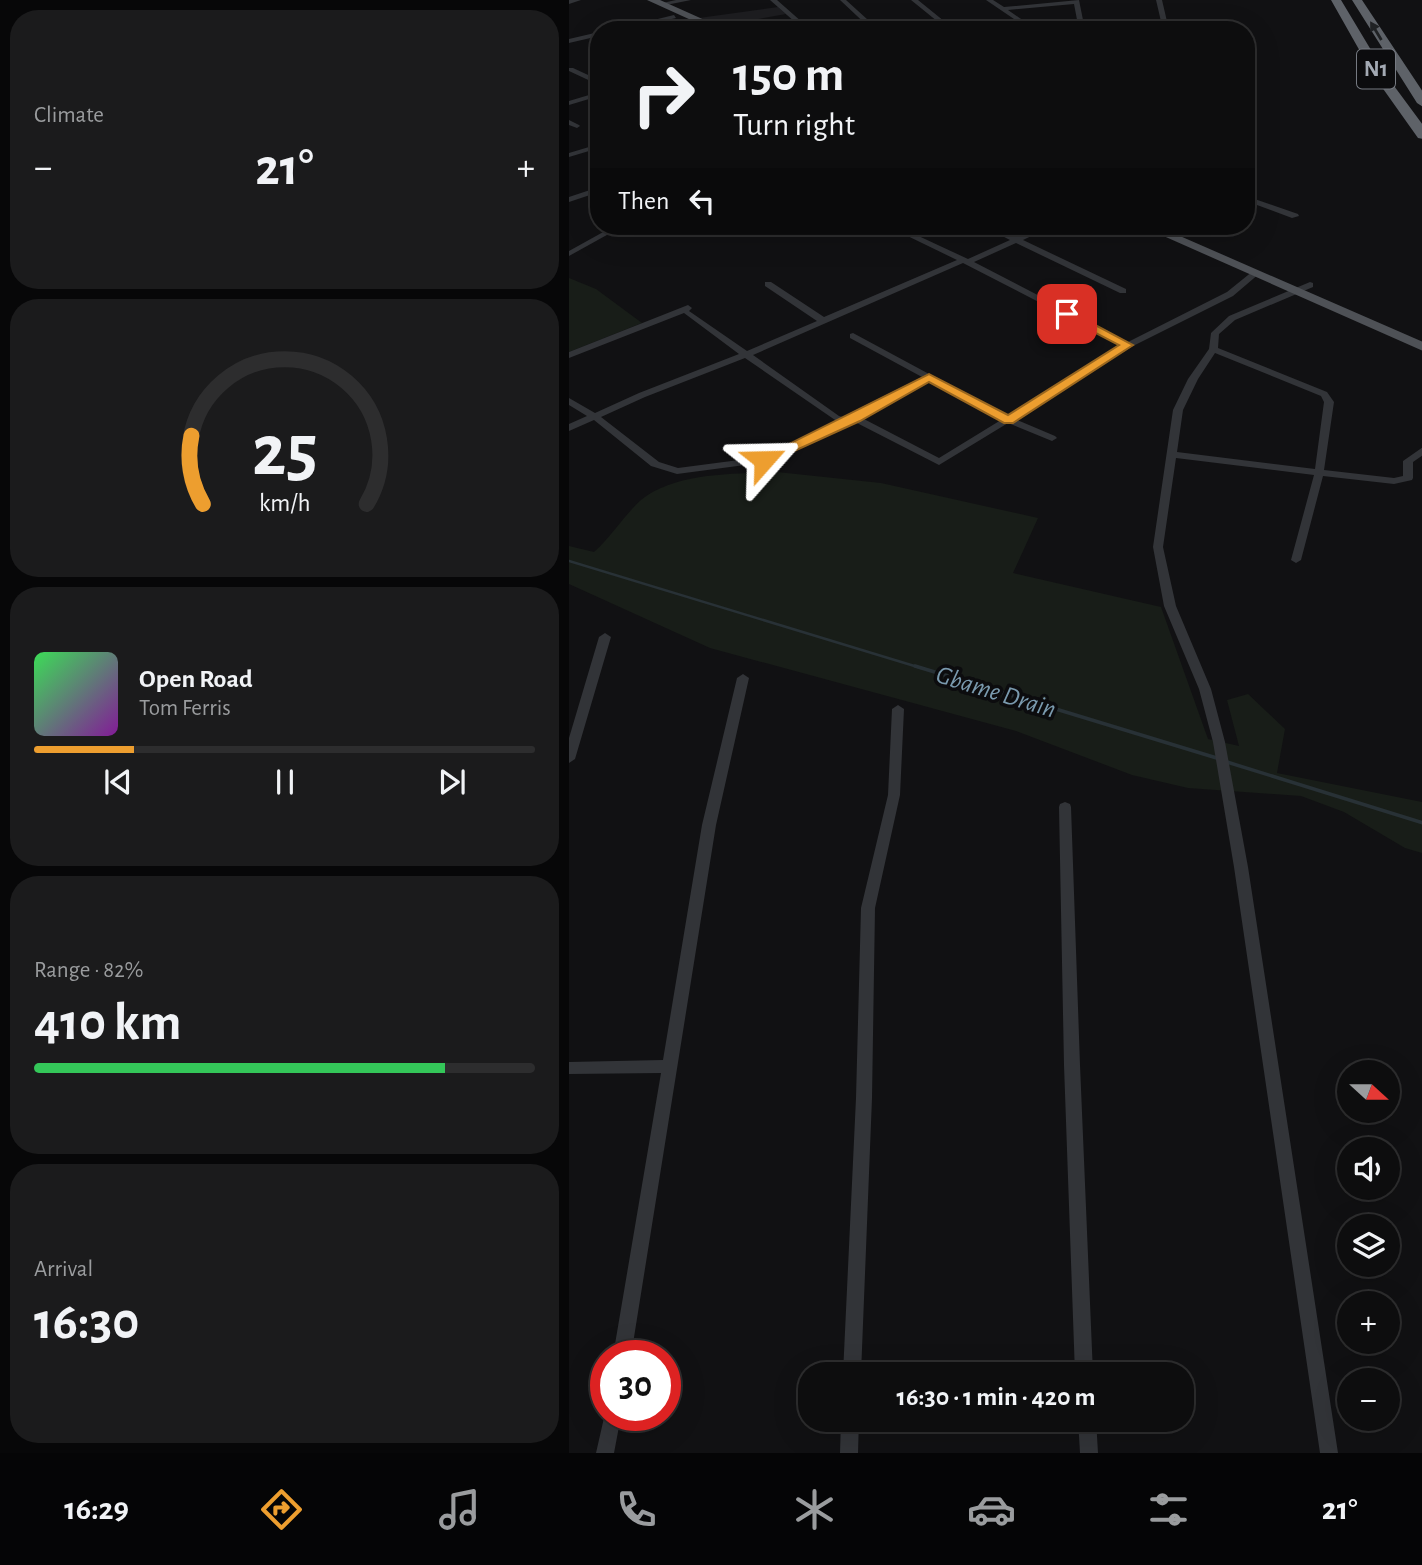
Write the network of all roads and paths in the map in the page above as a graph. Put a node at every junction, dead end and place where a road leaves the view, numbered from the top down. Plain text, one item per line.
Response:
1 (578, 0) edge
2 (635, 0) edge
3 (688, 0) edge
4 (773, 0) edge
5 (843, 0) edge
6 (914, 0) edge
7 (988, 0) edge
8 (1159, 0) edge
9 (1336, 0) edge
10 (1357, 0) edge
11 (1076, 1) edge
12 (569, 2) edge
13 (657, 2) edge
14 (1002, 9) junction
15 (674, 17) junction
16 (656, 21) edge
17 (683, 21) edge
18 (701, 21) edge
19 (798, 21) edge
20 (866, 21) edge
21 (941, 21) edge
22 (1020, 21) edge
23 (1080, 21) edge
24 (1164, 21) edge
25 (590, 36) edge
26 (569, 41) edge
27 (571, 69) dead end
28 (590, 78) edge
29 (590, 97) edge
30 (569, 103) edge
31 (1422, 103) edge
32 (1422, 135) edge
33 (590, 149) edge
34 (569, 155) edge
35 (569, 190) edge
36 (590, 192) edge
37 (580, 195) junction
38 (569, 200) edge
39 (1255, 201) edge
40 (1295, 216) dead end
41 (603, 235) edge
42 (910, 235) edge
43 (1005, 235) edge
44 (1027, 235) edge
45 (1168, 235) edge
46 (1190, 235) edge
47 (1015, 240) junction
48 (569, 254) edge
49 (966, 261) junction
50 (1256, 273) junction
51 (768, 284) dead end
52 (1304, 288) junction
53 (1123, 292) dead end
54 (824, 321) junction
55 (1422, 335) edge
56 (853, 336) dead end
57 (1128, 345) junction
58 (1422, 347) edge
59 (1213, 349) junction
60 (569, 355) edge
61 (746, 355) junction
62 (929, 377) junction
63 (569, 401) edge
64 (594, 416) junction
65 (851, 420) junction
66 (1008, 420) junction
67 (569, 428) edge
68 (1052, 438) dead end
69 (1422, 450) edge
70 (1173, 455) junction
71 (1319, 473) junction
72 (1296, 560) dead end
73 (605, 637) dead end
74 (743, 678) dead end
75 (898, 709) dead end
76 (569, 759) edge
77 (1065, 807) dead end
78 (670, 1066) junction
79 (569, 1068) edge
80 (625, 1340) edge
81 (853, 1362) edge
82 (1084, 1362) edge
83 (609, 1431) edge
84 (850, 1432) edge
85 (1088, 1432) edge
86 (605, 1453) edge
87 (849, 1453) edge
88 (1089, 1453) edge
89 (1329, 1453) edge

1 - 12 street
2 - 15 main road
3 - 13 street
4 - 19 street
5 - 20 street
6 - 21 street
7 - 14 street
8 - 24 street
9 - 32 highway, N1
31 -> 10 highway, N1
11 - 14 street
11 - 23 street
13 - 18 main road
14 - 22 street
15 - 16 street
15 - 17 main road
25 - 26 street
27 - 28 street
29 - 30 street
33 - 34 street
35 - 37 street
36 - 37 street
37 - 38 street
39 - 40 street
41 - 48 street
42 - 49 street
43 - 47 street
44 - 47 street
45 - 50 main road
46 - 52 main road
47 - 49 street
47 - 53 street
49 - 54 street
49 - 57 street
50 - 52 main road
50 - 57 street
51 - 54 street
52 - 55 main road
52 - 58 main road
52 - 59 street
54 - 61 street
56 - 62 street
57 - 66 street
59 - 70 street
59 - 71 street
60 - 61 street
61 - 64 street
61 - 65 street
62 - 65 street
62 - 66 street
63 - 64 street
64 - 65 street
64 - 67 street
65 - 66 street
66 - 68 street
69 - 71 street
70 - 71 street
70 - 89 street
71 - 72 street
73 - 76 street
74 - 78 street
75 - 81 street
77 - 82 street
78 - 79 street
78 - 80 street
83 - 86 street
84 - 87 street
85 - 88 street

